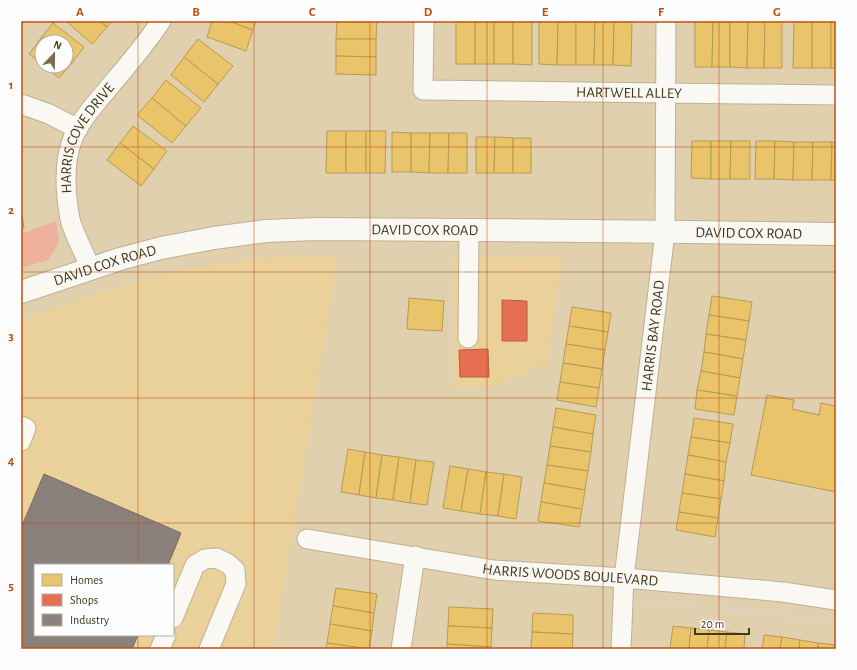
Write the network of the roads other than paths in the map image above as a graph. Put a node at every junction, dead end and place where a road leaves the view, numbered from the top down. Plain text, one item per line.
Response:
1 (161, 21) edge
2 (424, 21) edge
3 (666, 21) edge
4 (666, 93) junction
5 (836, 95) edge
6 (21, 104) edge
7 (78, 129) junction
8 (469, 230) junction
9 (665, 232) junction
10 (836, 234) edge
11 (91, 269) junction
12 (21, 292) edge
13 (468, 338) dead end
14 (21, 426) edge
15 (21, 440) edge
16 (307, 539) dead end
17 (415, 556) junction
18 (624, 578) junction
19 (836, 600) edge
20 (174, 616) edge
21 (166, 636) edge
22 (160, 649) edge
23 (208, 649) edge
24 (401, 649) edge
25 (621, 649) edge

1 - 7 street, HARRIS COVE DRIVE
2 - 4 street, HARTWELL ALLEY
3 - 4 street, HARRIS BAY ROAD
4 - 5 street, HARTWELL ALLEY
4 - 9 street, HARRIS BAY ROAD
6 - 7 street
7 - 11 street, HARRIS COVE DRIVE
8 - 9 main road, DAVID COX ROAD
8 - 11 main road, DAVID COX ROAD
8 - 13 street
9 - 10 main road, DAVID COX ROAD
9 - 18 street, HARRIS BAY ROAD
11 - 12 main road, DAVID COX ROAD
14 - 15 street
16 - 17 street, HARRIS WOODS BOULEVARD
17 - 18 street, HARRIS WOODS BOULEVARD
17 - 24 street
18 - 19 street, HARRIS WOODS BOULEVARD
18 - 25 street, HARRIS BAY ROAD
20 - 23 street
21 - 22 street

